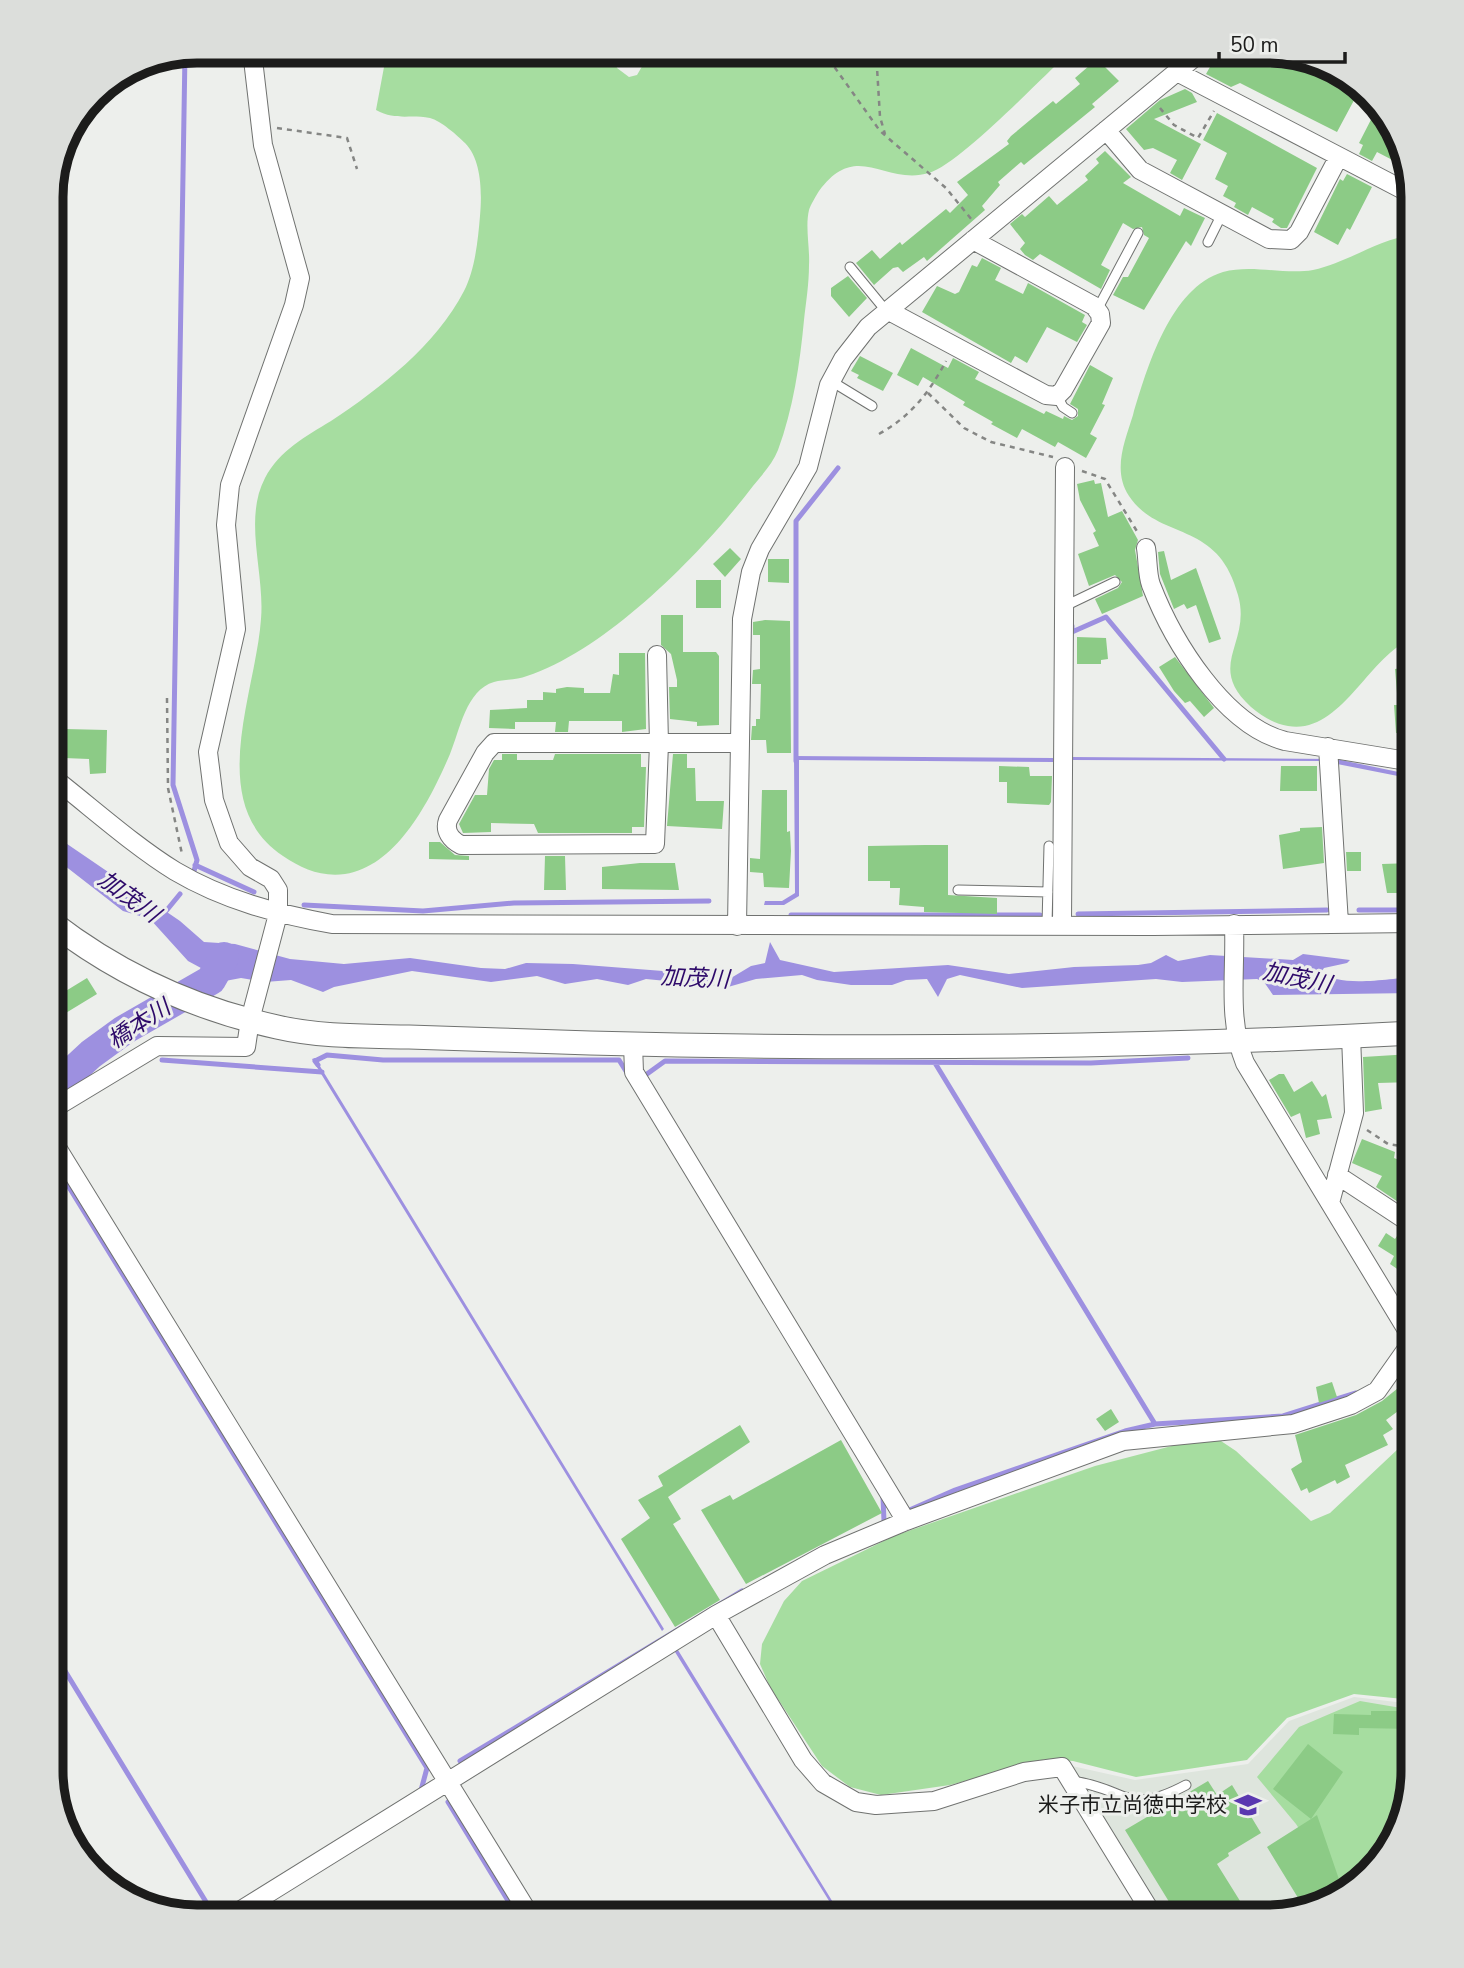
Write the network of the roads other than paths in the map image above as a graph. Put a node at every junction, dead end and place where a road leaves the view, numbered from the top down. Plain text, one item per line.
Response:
1 (253, 63) edge
2 (1188, 63) edge
3 (1177, 72) junction
4 (1106, 130) junction
5 (1338, 158) junction
6 (1401, 189) edge
7 (1222, 214) junction
8 (1138, 233) dead end
9 (978, 236) junction
10 (1208, 242) dead end
11 (850, 267) dead end
12 (1097, 310) junction
13 (888, 312) junction
14 (831, 381) junction
15 (1057, 396) junction
16 (873, 406) dead end
17 (1072, 413) dead end
18 (1066, 467) road end
19 (1146, 548) road end
20 (1115, 582) dead end
21 (1063, 606) junction
22 (657, 655) dead end
23 (738, 743) junction
24 (659, 744) junction
25 (1328, 757) junction
26 (1401, 761) edge
27 (63, 785) edge
28 (1049, 846) dead end
29 (958, 890) dead end
30 (1048, 892) junction
31 (278, 914) junction
32 (1339, 923) junction
33 (1401, 923) edge
34 (1055, 924) junction
35 (737, 926) junction
36 (63, 930) edge
37 (1235, 932) junction
38 (250, 1020) junction
39 (1235, 1030) junction
40 (1401, 1034) edge
41 (1351, 1036) junction
42 (633, 1044) junction
43 (63, 1104) edge
44 (63, 1158) edge
45 (1337, 1175) junction
46 (1330, 1203) junction
47 (1401, 1217) edge
48 (1401, 1320) edge
49 (1401, 1357) edge
50 (906, 1521) junction
51 (716, 1615) junction
52 (1072, 1781) junction
53 (447, 1782) junction
54 (1186, 1785) dead end
55 (249, 1905) edge
56 (524, 1905) edge
57 (1147, 1905) edge

1 - 31 street
2 - 3 street
3 - 4 street
3 - 5 street
4 - 7 street
4 - 9 street
5 - 6 street
5 - 7 street
7 - 10 lane
8 - 12 lane
9 - 12 street
9 - 13 street
11 - 13 lane
12 - 15 street
13 - 14 street
13 - 15 street
14 - 16 lane
14 - 23 street
15 - 17 lane
18 - 21 street
19 - 25 street
20 - 21 lane
21 - 34 street
22 - 24 street
23 - 24 street
23 - 35 street
24 - 24 street
25 - 26 street
25 - 32 street
27 - 31 street
28 - 30 lane
29 - 30 lane
30 - 34 lane
31 - 35 street
31 - 38 street
32 - 33 street
32 - 37 street
34 - 35 street
34 - 37 street
36 - 38 street
37 - 39 street
38 - 42 street
38 - 43 street
39 - 41 street
39 - 42 street
39 - 46 street
40 - 41 street
41 - 45 street
42 - 50 street
44 - 53 street
45 - 46 street
45 - 47 street
46 - 48 street
49 - 50 street
50 - 51 street
51 - 52 street
51 - 53 street
52 - 54 lane
52 - 57 street
53 - 55 street
53 - 56 street

